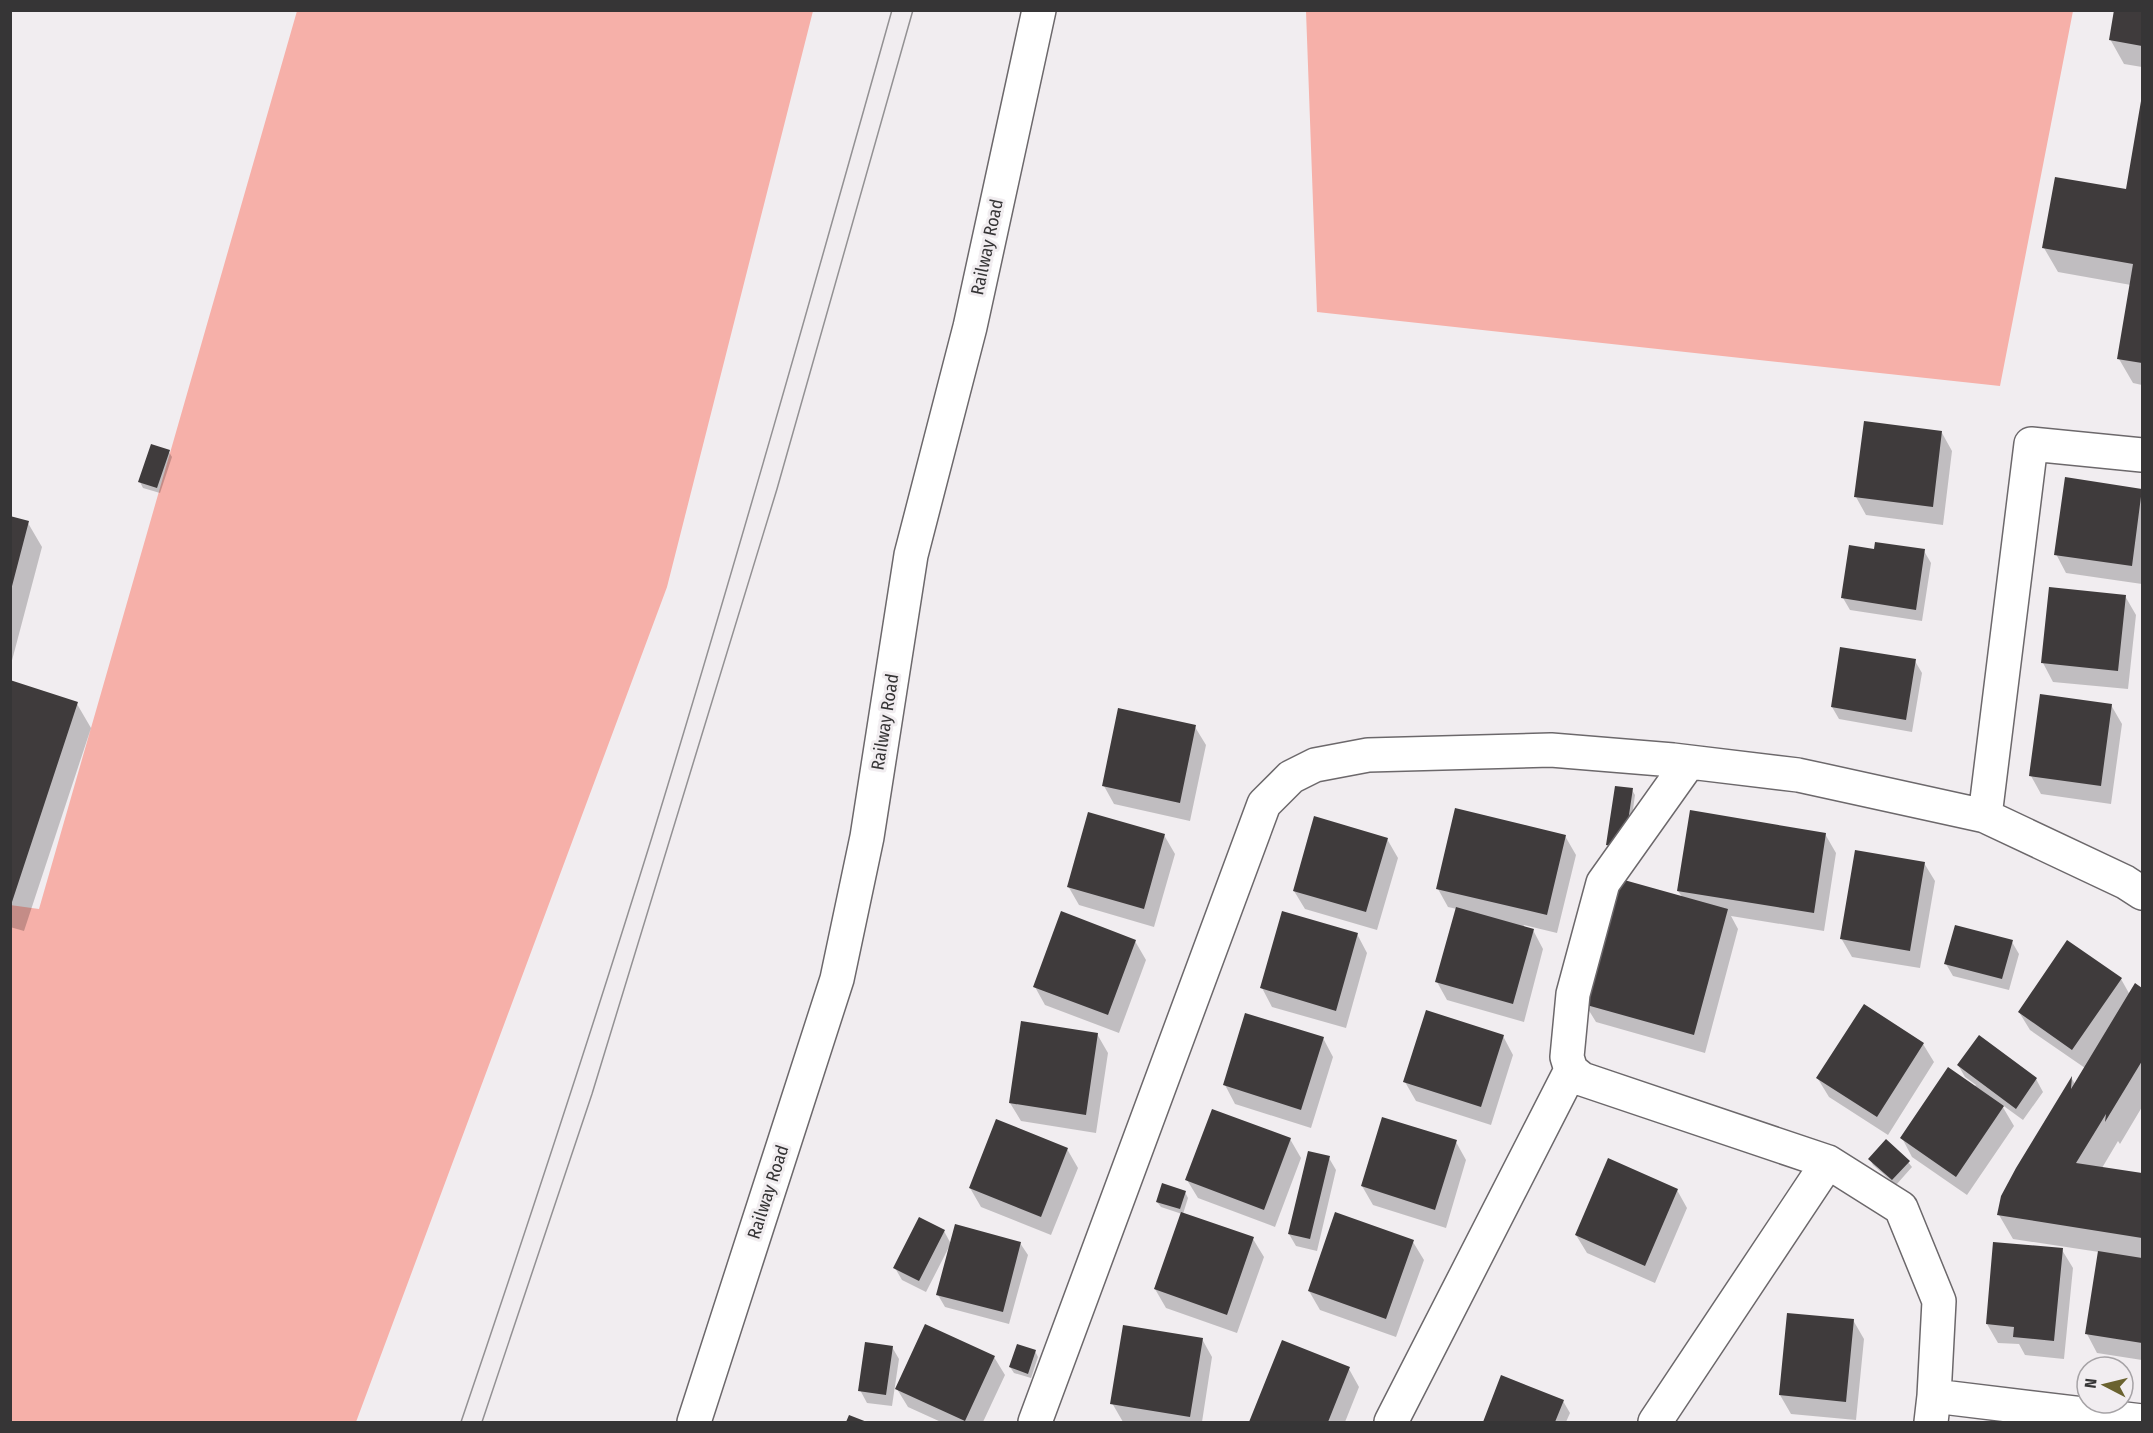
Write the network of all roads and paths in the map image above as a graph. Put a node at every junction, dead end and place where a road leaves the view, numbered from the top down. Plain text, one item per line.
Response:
1 (1039, 10) edge
2 (2142, 455) edge
3 (1689, 762) junction
4 (1985, 816) junction
5 (2142, 893) edge
6 (1571, 1070) junction
7 (1828, 1162) junction
8 (1933, 1409) edge
9 (2142, 1421) edge
10 (694, 1422) edge
11 (1035, 1422) edge
12 (1391, 1422) edge
13 (1655, 1422) edge

1 - 10 street, Railway Road
2 - 4 street
3 - 4 street
3 - 6 street
3 - 11 street
4 - 5 street
6 - 7 street
6 - 12 street
7 - 8 street
7 - 13 street
8 - 9 street

